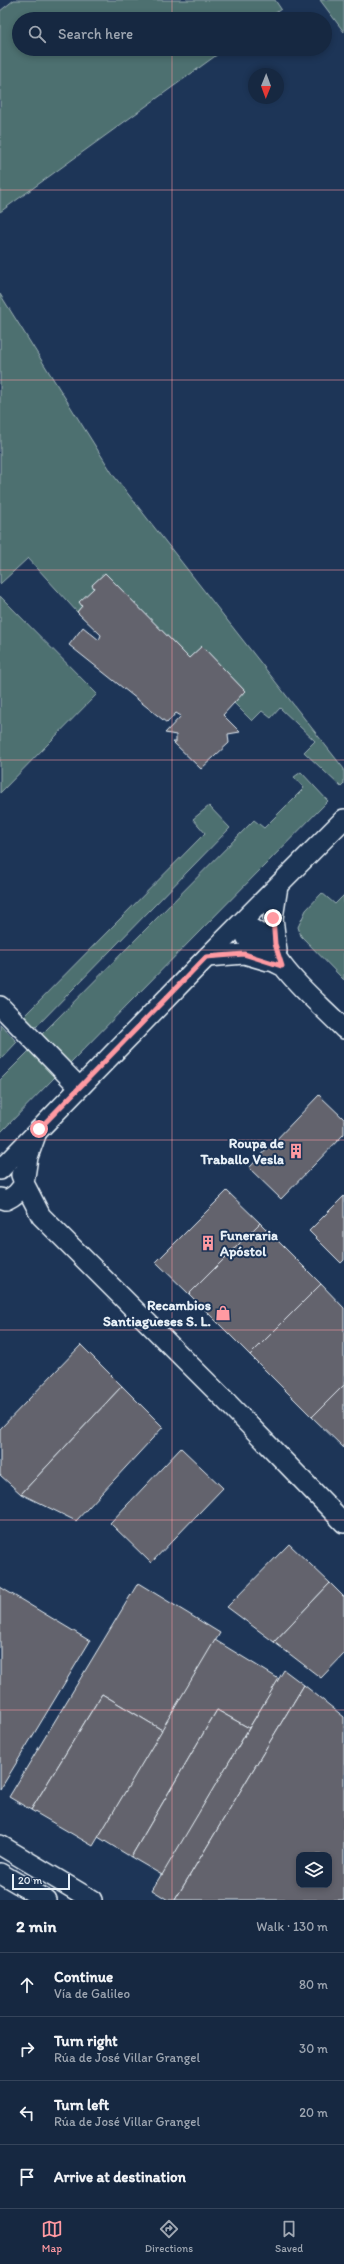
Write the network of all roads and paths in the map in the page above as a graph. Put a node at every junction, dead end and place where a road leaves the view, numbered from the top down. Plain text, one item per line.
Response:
1 (344, 819) edge
2 (278, 886) junction
3 (241, 924) junction
4 (206, 957) junction
5 (282, 966) junction
6 (0, 1006) edge
7 (344, 1029) edge
8 (80, 1087) junction
9 (37, 1132) junction
10 (5, 1165) edge
11 (24, 1182) junction
12 (2, 1200) edge
13 (41, 1216) junction
14 (344, 1523) edge
15 (0, 1845) edge
16 (0, 1873) edge
17 (46, 1900) edge
18 (92, 1900) edge

1 - 2 street
2 - 3 street
2 - 5 street
3 - 4 street
3 - 5 street
4 - 5 street
4 - 8 street
5 - 7 street
6 - 8 street
8 - 9 street
9 - 10 street
9 - 11 street
10 - 11 street
11 - 12 street
11 - 13 street
12 - 13 street
13 - 14 street
15 - 18 street
16 - 17 street

